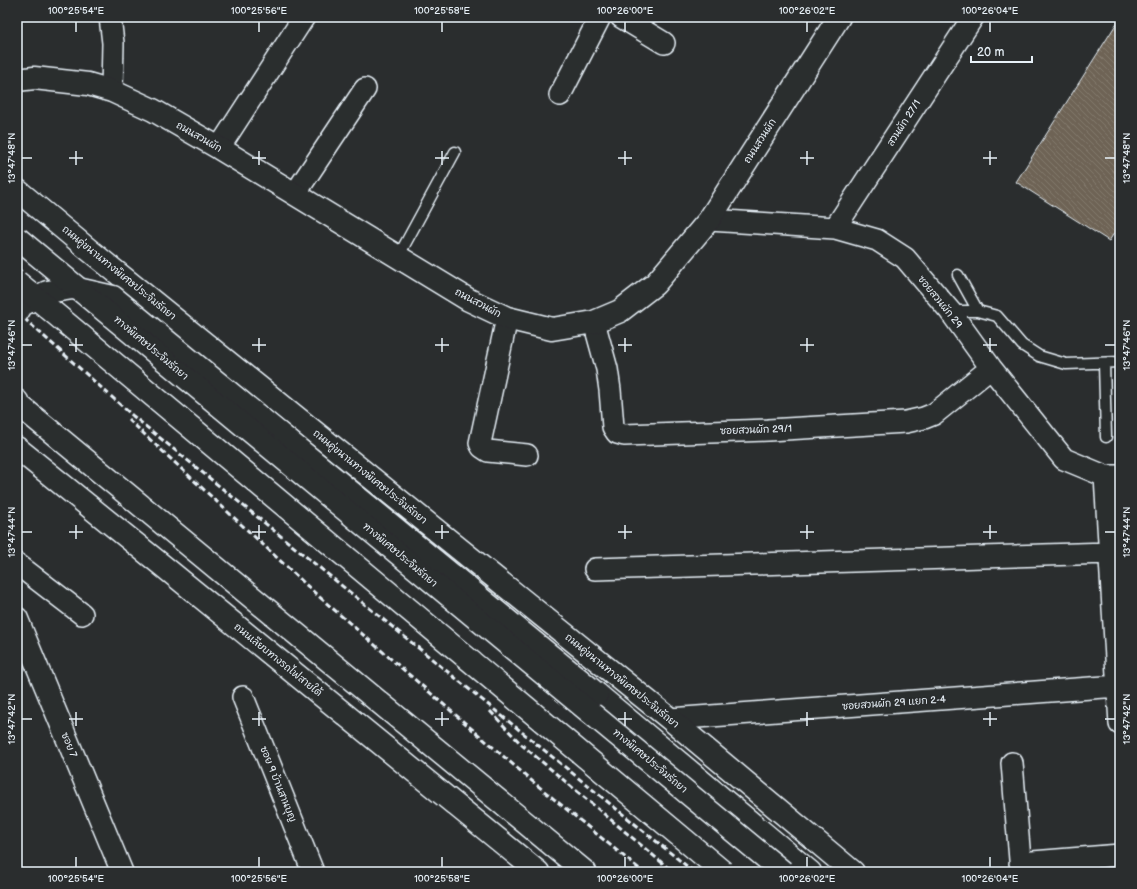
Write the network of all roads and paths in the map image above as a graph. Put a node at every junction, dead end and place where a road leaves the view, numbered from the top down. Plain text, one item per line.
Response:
1 (110, 17) edge
2 (304, 17) edge
3 (600, 17) edge
4 (621, 17) edge
5 (839, 17) edge
6 (973, 17) edge
7 (664, 43) dead end
8 (17, 80) edge
9 (365, 89) dead end
10 (112, 91) junction
11 (560, 95) dead end
12 (219, 148) junction
13 (455, 152) dead end
14 (17, 190) edge
15 (295, 194) junction
16 (709, 220) junction
17 (835, 228) junction
18 (17, 238) edge
19 (398, 257) junction
20 (958, 275) dead end
21 (17, 282) edge
22 (978, 311) junction
23 (950, 312) junction
24 (17, 313) edge
25 (507, 318) junction
26 (594, 322) junction
27 (1120, 362) edge
28 (1104, 363) junction
29 (991, 368) junction
30 (17, 401) edge
31 (1106, 437) dead end
32 (17, 448) edge
33 (527, 454) dead end
34 (1112, 476) edge
35 (1109, 553) junction
36 (17, 564) edge
37 (595, 569) dead end
38 (82, 614) dead end
39 (17, 618) edge
40 (1118, 686) junction
41 (243, 697) dead end
42 (670, 719) junction
43 (1120, 724) edge
44 (1012, 763) dead end
45 (1120, 855) edge
46 (1021, 868) edge
47 (122, 872) edge
48 (312, 872) edge
49 (538, 872) edge
50 (585, 872) edge
51 (723, 872) edge
52 (783, 872) edge
53 (810, 872) edge
54 (853, 872) edge

1 - 10 street
2 - 12 street
3 - 11 street
4 - 7 street
5 - 16 main road, ถนนสวนผัก
6 - 17 street, สวนผัก 27/1
8 - 10 main road, ถนนสวนผัก
9 - 15 street
10 - 12 main road, ถนนสวนผัก
12 - 15 main road, ถนนสวนผัก
13 - 19 lane
14 - 42 main road, ถนนคู่ขนานทางพิเศษประจิมรัถยา
15 - 19 main road, ถนนสวนผัก
16 - 17 street, ซอยสวนผัก 29
16 - 26 main road, ถนนสวนผัก
17 - 23 street, ซอยสวนผัก 29
18 - 52 main road, ทางพิเศษประจิมรัถยา, bridge
19 - 25 main road, ถนนสวนผัก
20 - 22 lane
21 - 51 main road, bridge
22 - 23 lane
22 - 28 lane
23 - 29 street, ซอยสวนผัก 29
24 - 53 main road, bridge
25 - 26 main road, ถนนสวนผัก
25 - 33 street
26 - 29 street, ซอยสวนผัก 29/1
27 - 28 lane
28 - 31 lane
29 - 34 street, ซอยสวนผัก 29
30 - 50 main road
32 - 49 main road, ถนนเลียบทางรถไฟสายใต้
34 - 35 street
35 - 37 street
35 - 40 street
36 - 38 street
39 - 47 street, ซอย 7
40 - 42 street, ซอยสวนผัก 29 แยก 2-4
40 - 43 street
41 - 48 street, ซอย 9 บ้านสานบุญ
42 - 54 main road, ถนนคู่ขนานทางพิเศษประจิมรัถยา
44 - 46 street
45 - 46 street

